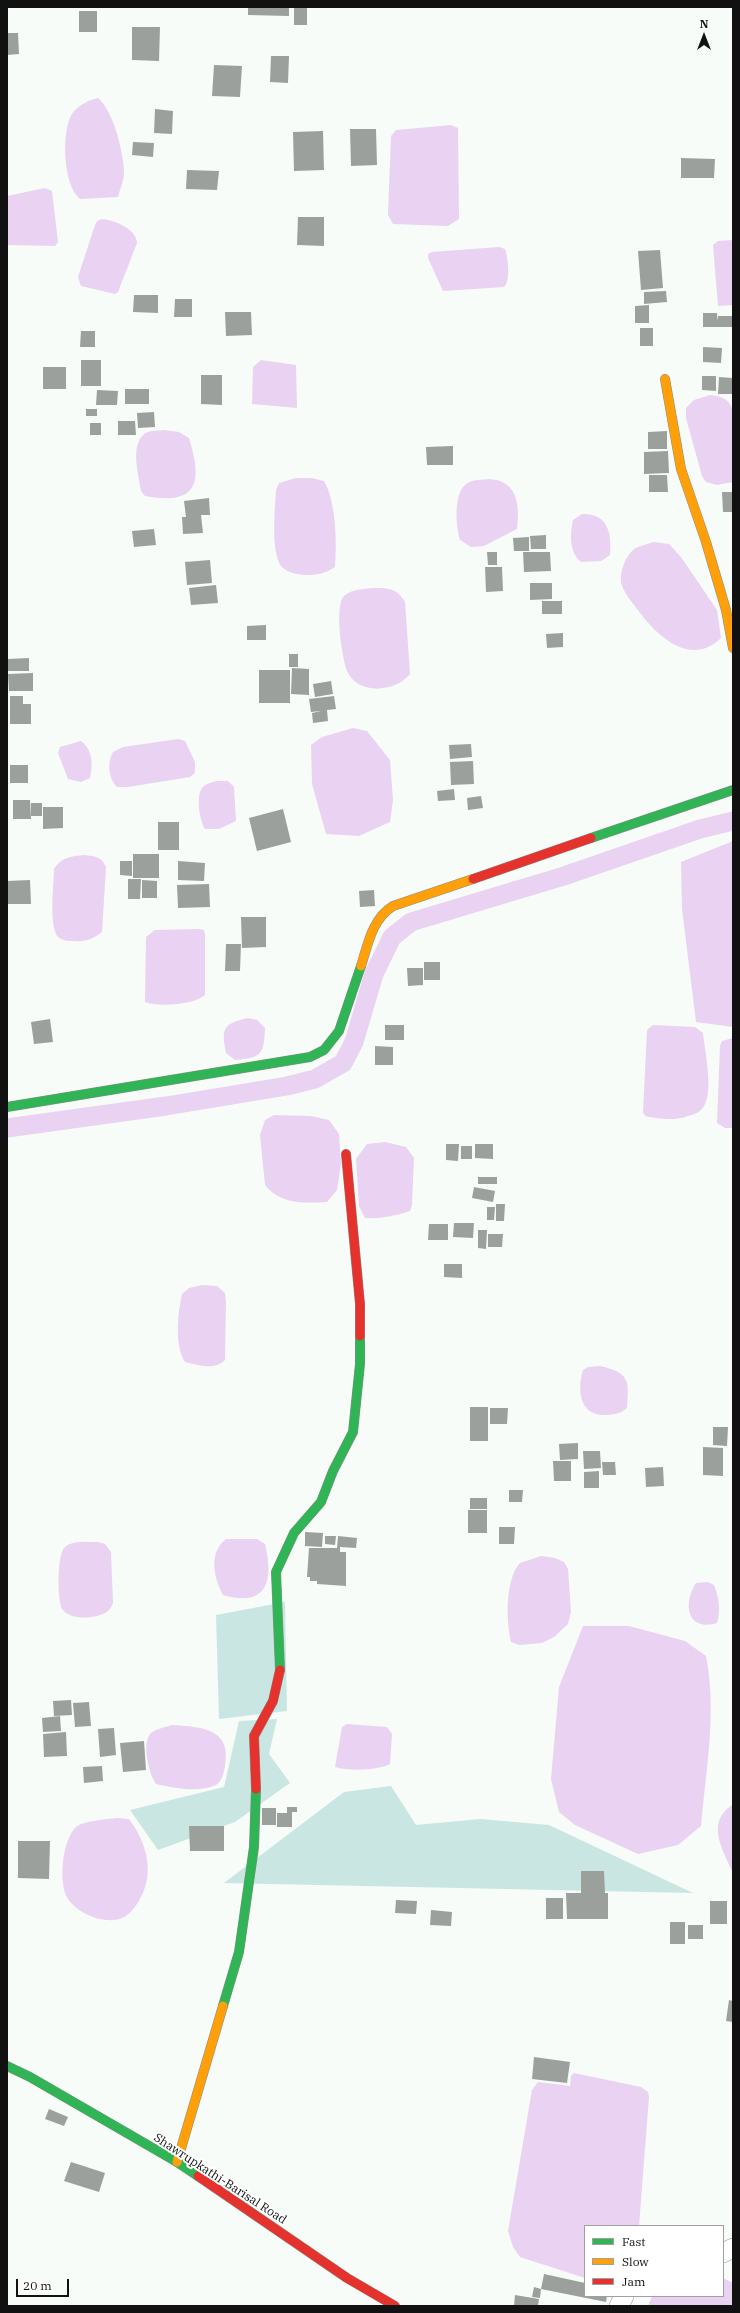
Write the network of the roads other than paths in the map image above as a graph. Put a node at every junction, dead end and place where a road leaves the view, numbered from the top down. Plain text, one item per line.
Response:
1 (666, 379) dead end
2 (733, 648) edge
3 (733, 790) edge
4 (7, 1107) edge
5 (346, 1154) dead end
6 (7, 2066) edge
7 (177, 2162) junction
8 (733, 2248) edge
9 (724, 2252) edge
10 (395, 2306) edge

1 - 2 street
3 - 4 street
5 - 7 street
6 - 7 street, Shawrupkathi-Barisal Road
7 - 10 street, Shawrupkathi-Barisal Road
8 - 9 street

